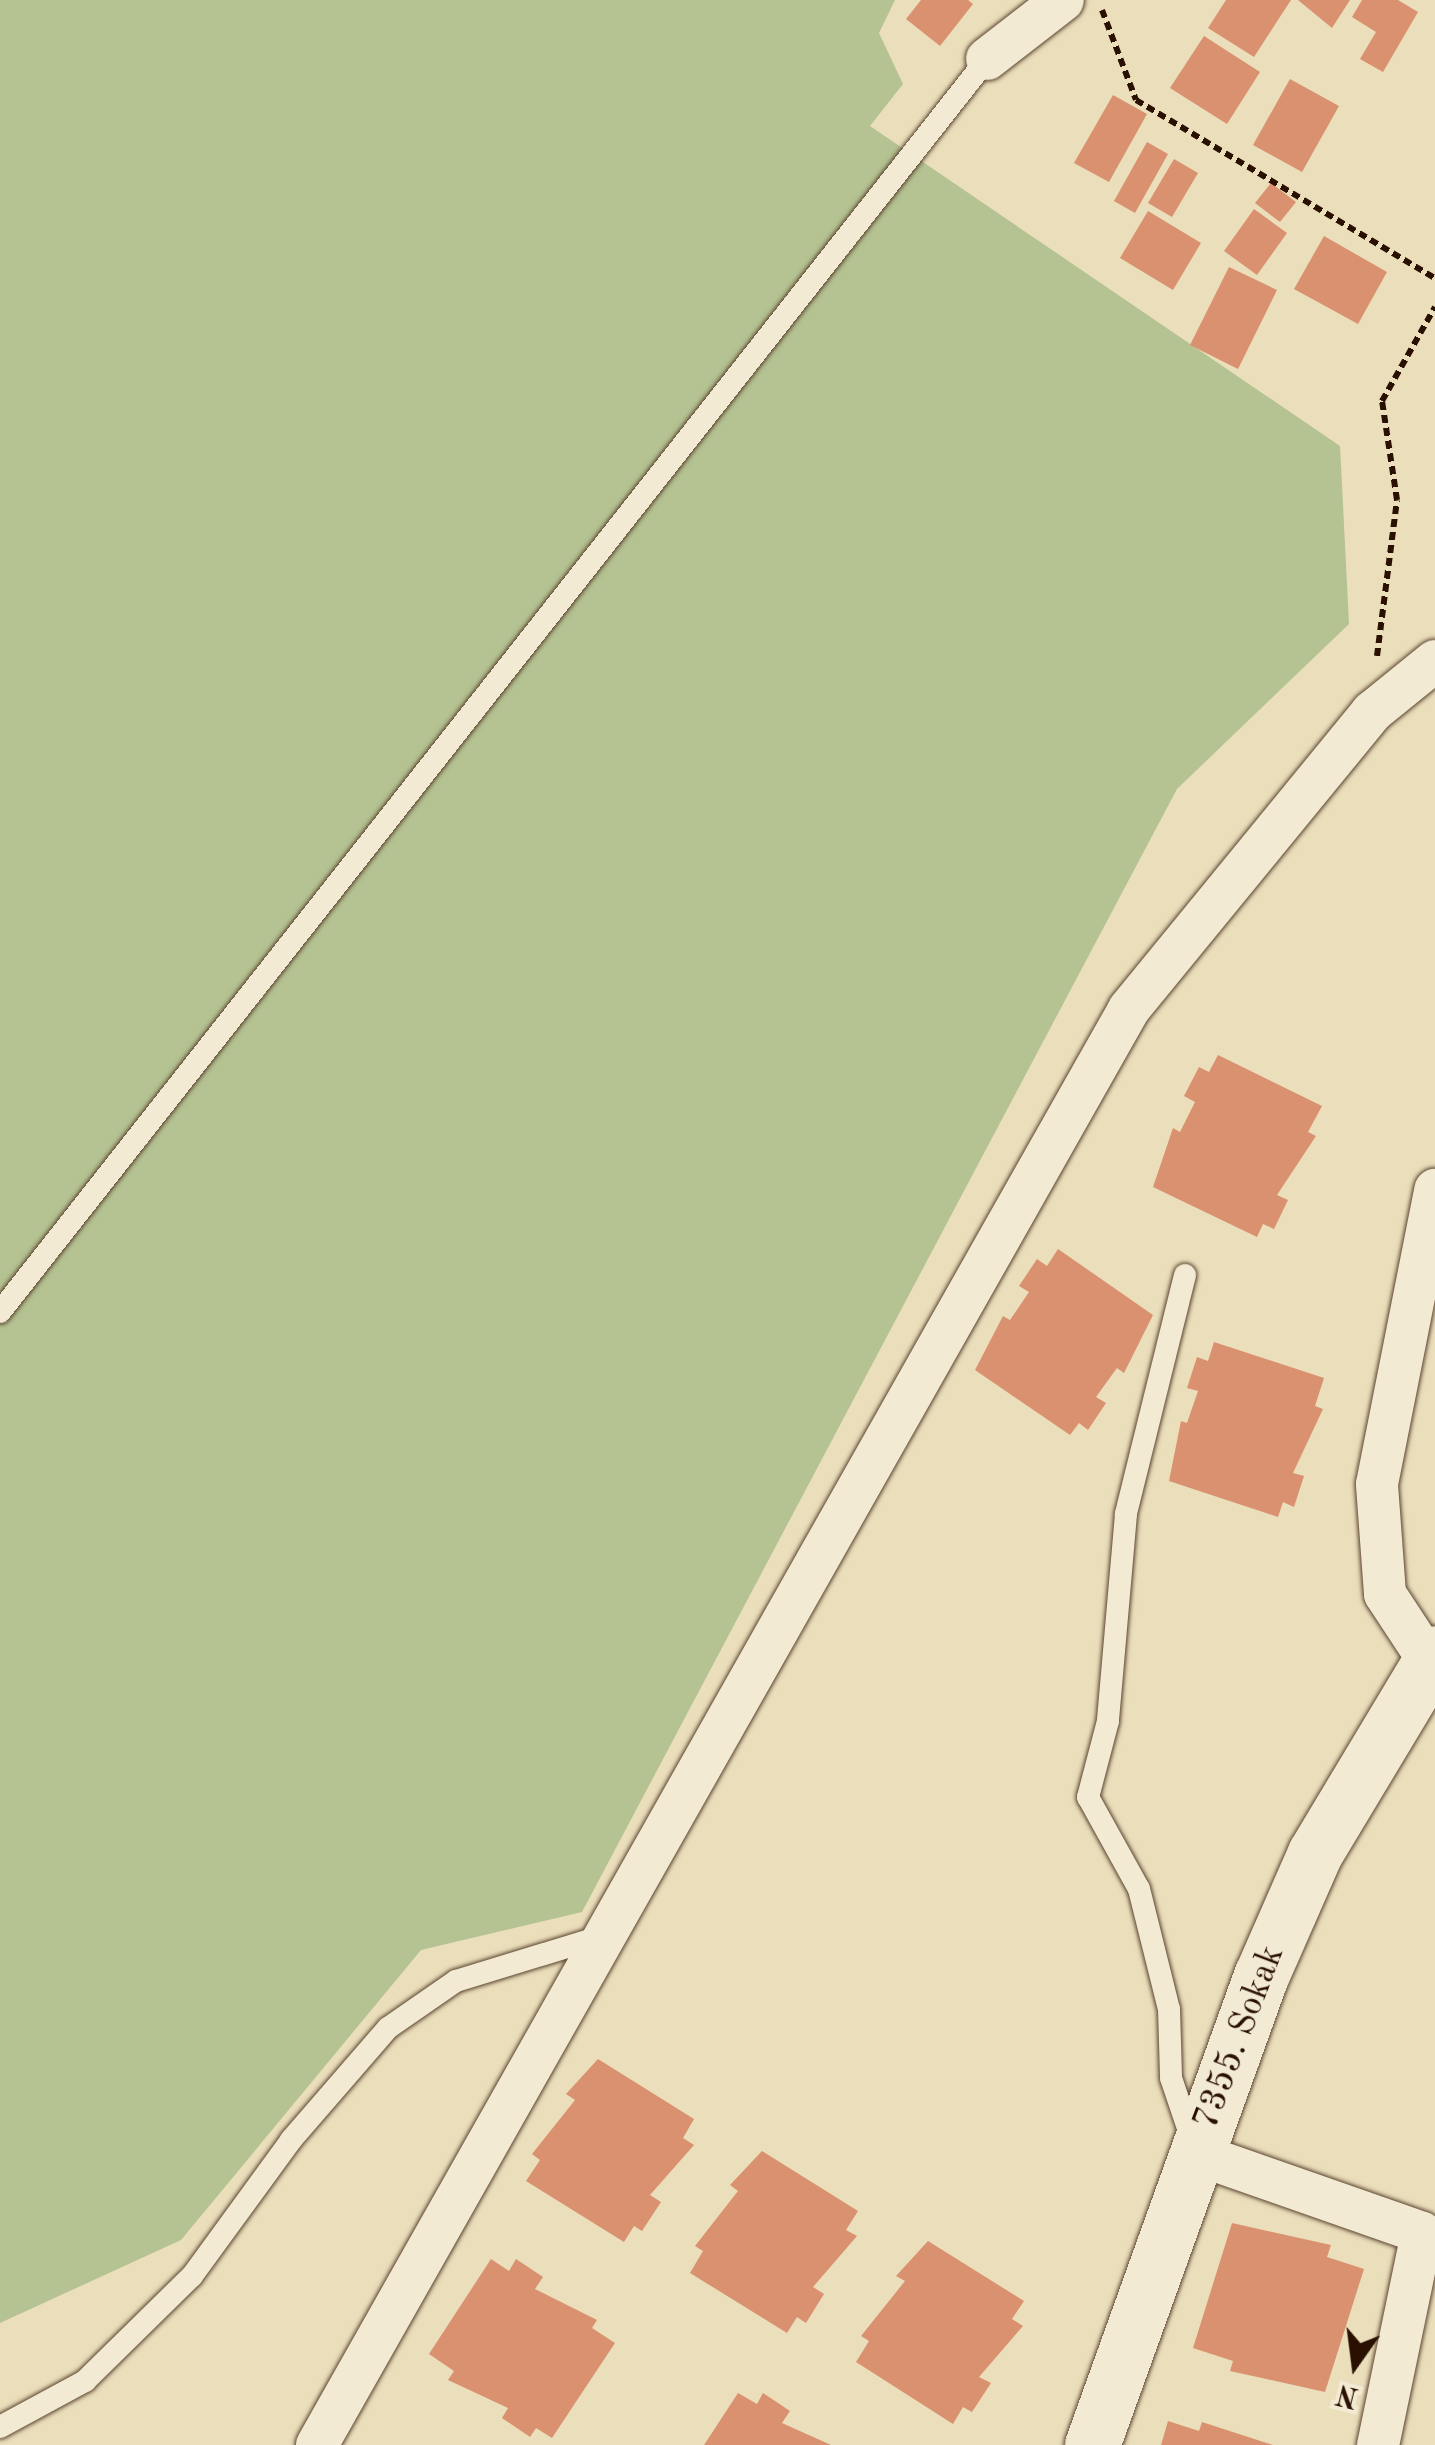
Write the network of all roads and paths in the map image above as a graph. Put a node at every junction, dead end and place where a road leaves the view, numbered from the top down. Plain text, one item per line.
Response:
1 (1063, 0) edge
2 (1098, 0) edge
3 (987, 59) joint
4 (1435, 278) edge
5 (1435, 307) edge
6 (1435, 661) edge
7 (1372, 712) junction
8 (1435, 1190) edge
9 (1185, 1275) dead end
10 (0, 1312) edge
11 (1432, 1657) edge
12 (609, 1934) junction
13 (1197, 2154) junction
14 (0, 2427) edge
15 (317, 2445) edge
16 (1092, 2445) edge
17 (1378, 2445) edge

1 - 3 street
2 - 4 path
3 - 10 lane
5 - 7 path
6 - 7 street
7 - 12 street
8 - 11 street
9 - 13 lane
11 - 13 street, 7355. Sokak
12 - 14 lane
12 - 15 street
13 - 16 street, 7355. Sokak
13 - 17 street

